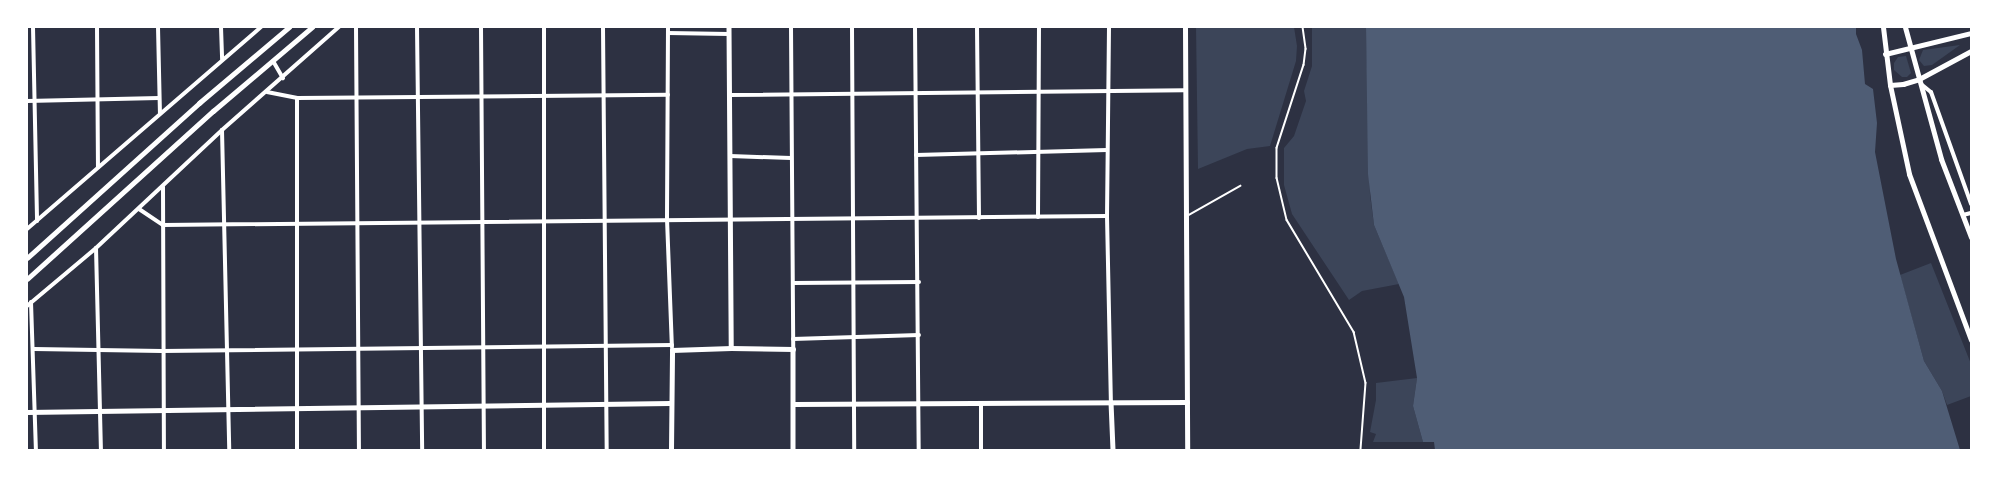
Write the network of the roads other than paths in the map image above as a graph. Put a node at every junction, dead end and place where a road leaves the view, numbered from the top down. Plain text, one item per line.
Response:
1 (33, 27) edge
2 (97, 27) edge
3 (158, 27) edge
4 (221, 27) edge
5 (261, 27) edge
6 (290, 27) edge
7 (312, 27) edge
8 (339, 27) edge
9 (356, 27) edge
10 (417, 27) edge
11 (481, 27) edge
12 (544, 27) edge
13 (603, 27) edge
14 (668, 27) edge
15 (729, 27) edge
16 (791, 27) edge
17 (852, 27) edge
18 (915, 27) edge
19 (977, 27) edge
20 (1039, 27) edge
21 (1109, 27) edge
22 (1185, 27) edge
23 (1303, 27) edge
24 (1883, 27) edge
25 (1905, 27) edge
26 (668, 33) junction
27 (1971, 33) edge
28 (729, 34) junction
29 (1911, 46) junction
30 (1971, 51) edge
31 (1885, 54) junction
32 (222, 60) junction
33 (273, 61) junction
34 (283, 78) junction
35 (1919, 81) junction
36 (1890, 85) junction
37 (1185, 90) junction
38 (266, 91) junction
39 (1107, 91) junction
40 (1038, 92) junction
41 (977, 93) junction
42 (603, 95) junction
43 (668, 95) junction
44 (729, 95) junction
45 (915, 95) junction
46 (358, 96) junction
47 (480, 96) junction
48 (542, 96) junction
49 (790, 96) junction
50 (852, 96) junction
51 (418, 97) junction
52 (159, 98) junction
53 (297, 98) junction
54 (97, 99) junction
55 (34, 100) junction
56 (27, 101) edge
57 (160, 113) junction
58 (222, 130) junction
59 (1107, 150) junction
60 (1038, 152) junction
61 (976, 153) junction
62 (916, 155) junction
63 (730, 156) junction
64 (791, 158) junction
65 (98, 167) junction
66 (1240, 186) dead end
67 (163, 187) junction
68 (1971, 204) edge
69 (140, 209) junction
70 (1971, 213) edge
71 (1963, 215) junction
72 (1107, 216) junction
73 (852, 217) junction
74 (1038, 217) junction
75 (1186, 217) junction
76 (730, 218) junction
77 (979, 218) junction
78 (667, 219) junction
79 (792, 219) junction
80 (917, 219) junction
81 (606, 220) junction
82 (37, 221) junction
83 (543, 221) junction
84 (296, 222) junction
85 (358, 222) junction
86 (420, 222) junction
87 (482, 222) junction
88 (225, 224) junction
89 (163, 225) junction
90 (28, 227) edge
91 (1971, 237) edge
92 (96, 248) junction
93 (27, 258) edge
94 (27, 279) edge
95 (853, 282) junction
96 (919, 282) junction
97 (793, 283) junction
98 (31, 302) junction
99 (27, 306) edge
100 (919, 335) junction
101 (793, 339) junction
102 (854, 339) junction
103 (1971, 340) edge
104 (421, 346) junction
105 (485, 346) junction
106 (544, 346) junction
107 (607, 346) junction
108 (359, 347) junction
109 (672, 347) junction
110 (731, 348) junction
111 (34, 349) junction
112 (297, 349) junction
113 (793, 349) junction
114 (98, 350) junction
115 (228, 350) junction
116 (162, 351) junction
117 (1111, 402) junction
118 (1187, 402) junction
119 (670, 403) junction
120 (981, 403) junction
121 (794, 404) junction
122 (856, 404) junction
123 (920, 404) junction
124 (545, 406) junction
125 (607, 406) junction
126 (485, 407) junction
127 (423, 408) junction
128 (229, 410) junction
129 (297, 410) junction
130 (358, 410) junction
131 (165, 411) junction
132 (27, 412) edge
133 (35, 412) junction
134 (101, 412) junction
135 (36, 450) edge
136 (101, 450) edge
137 (164, 450) edge
138 (229, 450) edge
139 (297, 450) edge
140 (359, 450) edge
141 (422, 450) edge
142 (484, 450) edge
143 (544, 450) edge
144 (607, 450) edge
145 (671, 450) edge
146 (794, 450) edge
147 (855, 450) edge
148 (919, 450) edge
149 (981, 450) edge
150 (1113, 450) edge
151 (1187, 450) edge
152 (1361, 450) edge

1 - 55 street
2 - 54 street
3 - 52 street
4 - 32 street
5 - 32 street
6 - 93 main road
7 - 33 main road
8 - 34 street
9 - 46 street
10 - 51 street
11 - 47 street
12 - 48 street
13 - 42 street
14 - 26 street
15 - 28 street
16 - 49 street
17 - 50 street
18 - 45 street
19 - 41 street
20 - 40 street
21 - 39 street
22 - 37 main road
23 - 152 lane
24 - 31 main road
25 - 29 main road
26 - 28 street
26 - 43 street
27 - 29 main road
28 - 44 street
29 - 31 main road
29 - 35 main road
30 - 35 main road
31 - 36 main road
32 - 57 street
33 - 34 street
33 - 94 main road
34 - 38 street
35 - 36 main road
35 - 68 street
35 - 71 main road
36 - 103 main road
37 - 39 street
37 - 75 main road
38 - 53 street
38 - 58 street
39 - 40 street
39 - 59 street
40 - 41 street
40 - 60 street
41 - 45 street
41 - 61 street
42 - 43 street
42 - 48 street
42 - 81 street
43 - 78 street
44 - 49 street
44 - 63 street
45 - 50 street
45 - 62 street
46 - 51 street
46 - 53 street
46 - 85 street
47 - 48 street
47 - 51 street
47 - 87 street
48 - 83 street
49 - 50 street
49 - 64 street
50 - 73 street
51 - 86 street
52 - 54 street
52 - 57 street
53 - 84 street
54 - 55 street
54 - 65 street
55 - 56 street
55 - 82 street
57 - 65 street
58 - 67 street
58 - 88 street
59 - 60 street
59 - 72 street
60 - 61 street
60 - 74 street
61 - 62 street
61 - 77 street
62 - 80 street
63 - 64 street
63 - 76 street
64 - 79 street
65 - 82 street
66 - 75 lane
67 - 69 street
67 - 89 street
69 - 89 street
69 - 92 street
70 - 71 street
71 - 91 main road
72 - 74 street
72 - 117 street
73 - 79 street
73 - 80 street
73 - 95 street
74 - 77 street
75 - 118 main road
76 - 78 street
76 - 79 street
76 - 110 street
77 - 80 street
78 - 81 street
78 - 109 street
79 - 97 street
80 - 96 street
81 - 83 street
81 - 107 street
82 - 90 street
83 - 87 street
83 - 106 street
84 - 85 street
84 - 88 street
84 - 112 street
85 - 86 street
85 - 108 street
86 - 87 street
86 - 104 street
87 - 105 street
88 - 89 street
88 - 115 street
89 - 116 street
92 - 98 street
92 - 114 street
95 - 96 street
95 - 97 street
95 - 102 street
96 - 100 street
97 - 101 street
98 - 99 street
98 - 111 street
100 - 102 street
100 - 123 street
101 - 102 street
101 - 113 street
102 - 122 street
104 - 105 street
104 - 108 street
104 - 127 street
105 - 106 street
105 - 126 street
106 - 107 street
106 - 124 street
107 - 109 street
107 - 125 street
108 - 112 street
108 - 130 street
109 - 110 street
109 - 119 street
110 - 113 street
111 - 114 street
111 - 133 street
112 - 115 street
112 - 129 street
113 - 121 street
114 - 116 street
114 - 134 street
115 - 116 street
115 - 128 street
116 - 131 street
117 - 118 street
117 - 120 street
117 - 150 street
118 - 151 main road
119 - 125 street
119 - 145 street
120 - 123 street
120 - 149 street
121 - 122 street
121 - 146 street
122 - 123 street
122 - 147 street
123 - 148 street
124 - 125 street
124 - 126 street
124 - 143 street
125 - 144 street
126 - 127 street
126 - 142 street
127 - 130 street
127 - 141 street
128 - 129 street
128 - 131 street
128 - 138 street
129 - 130 street
129 - 139 street
130 - 140 street
131 - 134 street
131 - 137 street
132 - 133 street
133 - 134 street
133 - 135 street
134 - 136 street

